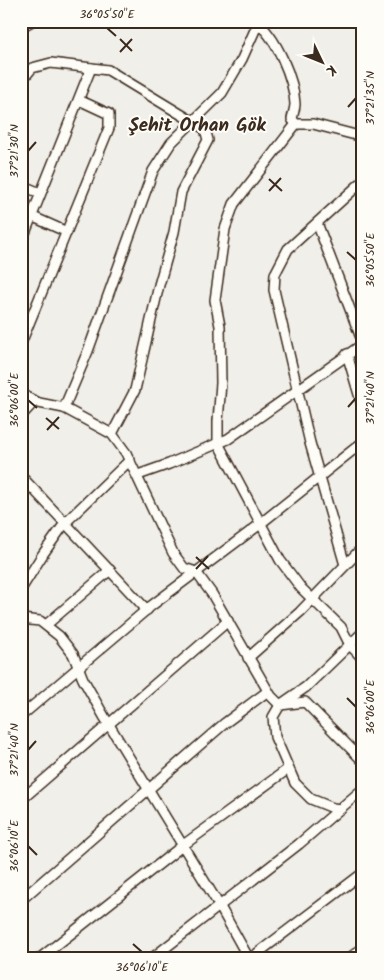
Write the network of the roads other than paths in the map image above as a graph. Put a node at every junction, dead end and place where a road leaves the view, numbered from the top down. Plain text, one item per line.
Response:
1 (32, 21) edge
2 (257, 22) edge
3 (21, 27) edge
4 (91, 68) junction
5 (21, 81) edge
6 (78, 100) junction
7 (191, 121) junction
8 (296, 124) junction
9 (363, 137) edge
10 (363, 182) edge
11 (21, 185) edge
12 (40, 193) junction
13 (31, 216) junction
14 (317, 223) junction
15 (67, 232) junction
16 (21, 243) edge
17 (21, 343) edge
18 (363, 343) edge
19 (347, 354) junction
20 (298, 390) junction
21 (21, 391) edge
22 (35, 401) junction
23 (64, 408) junction
24 (363, 408) edge
25 (21, 416) edge
26 (112, 434) junction
27 (363, 442) edge
28 (218, 443) junction
29 (130, 460) junction
30 (138, 475) junction
31 (21, 476) edge
32 (320, 476) junction
33 (262, 522) junction
34 (65, 523) junction
35 (362, 549) edge
36 (345, 565) junction
37 (110, 570) junction
38 (196, 572) junction
39 (21, 589) edge
40 (312, 599) junction
41 (147, 610) junction
42 (21, 619) edge
43 (228, 622) junction
44 (46, 625) junction
45 (363, 632) edge
46 (350, 645) junction
47 (248, 658) junction
48 (363, 659) edge
49 (79, 669) junction
50 (268, 691) junction
51 (280, 705) junction
52 (21, 716) edge
53 (108, 724) junction
54 (363, 761) edge
55 (288, 769) junction
56 (148, 789) junction
57 (363, 790) edge
58 (21, 800) edge
59 (341, 809) junction
60 (182, 846) junction
61 (363, 872) edge
62 (21, 900) edge
63 (219, 905) junction
64 (363, 948) edge
65 (39, 959) edge
66 (151, 959) edge
67 (249, 959) edge
68 (348, 959) edge

1 - 3 street
2 - 7 street
2 - 8 street
4 - 5 street
4 - 6 street
4 - 7 street
6 - 12 street
6 - 15 street
7 - 23 street
7 - 26 street
8 - 9 street
8 - 28 street
10 - 14 street
11 - 12 street
12 - 13 street
13 - 15 street
13 - 16 street
14 - 18 street
14 - 20 street
15 - 17 street
18 - 19 street
19 - 20 street
19 - 24 street
20 - 28 street
20 - 32 street
21 - 22 street
22 - 23 street
22 - 25 street
23 - 26 street
26 - 29 street
27 - 32 street
28 - 30 street
28 - 33 street
29 - 30 street
29 - 34 street
30 - 38 street
31 - 34 street
32 - 33 street
32 - 36 street
33 - 38 street
33 - 40 street
34 - 37 street
34 - 39 street
35 - 36 street
36 - 40 street
37 - 41 street
37 - 44 street
38 - 41 street
38 - 43 street
40 - 46 street
40 - 47 street
41 - 49 street
42 - 44 street
43 - 47 street
43 - 53 street
44 - 49 street
45 - 46 street
46 - 48 street
46 - 51 street
47 - 50 street
49 - 52 street
49 - 53 street
50 - 51 street
50 - 56 street
51 - 54 street
51 - 55 street
53 - 56 street
53 - 58 street
55 - 59 street
55 - 60 street
56 - 60 street
56 - 62 street
57 - 59 street
59 - 63 street
60 - 63 street
60 - 65 street
61 - 67 street
63 - 66 street
63 - 67 street
64 - 68 street

